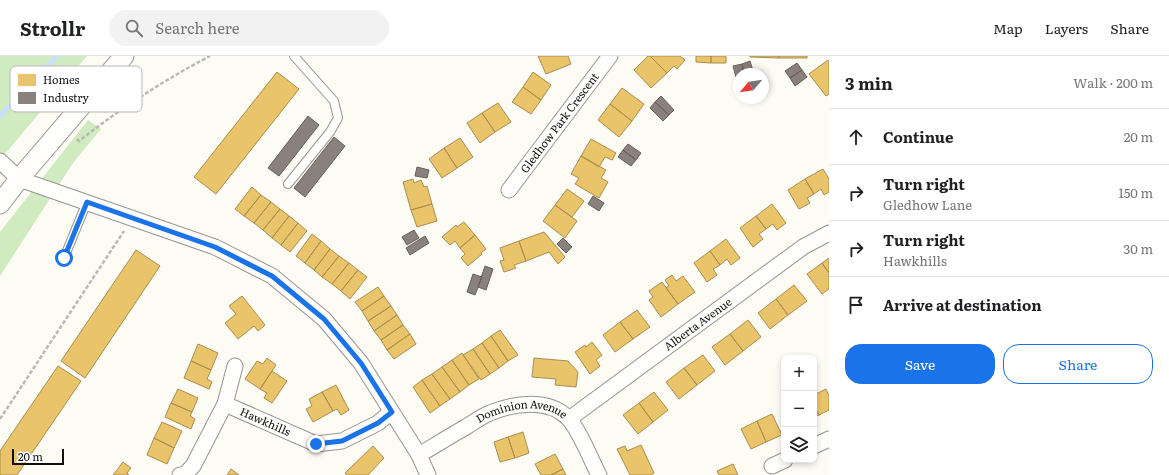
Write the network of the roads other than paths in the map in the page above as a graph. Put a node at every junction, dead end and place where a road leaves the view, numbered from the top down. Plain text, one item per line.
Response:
1 (124, 56) edge
2 (294, 56) edge
3 (610, 56) edge
4 (115, 66) edge
5 (76, 112) edge
6 (0, 161) edge
7 (19, 178) junction
8 (288, 184) dead end
9 (509, 190) dead end
10 (87, 202) junction
11 (0, 204) edge
12 (829, 233) edge
13 (64, 258) dead end
14 (235, 366) dead end
15 (226, 404) junction
16 (392, 412) junction
17 (569, 419) junction
18 (829, 439) edge
19 (817, 445) edge
20 (419, 455) junction
21 (180, 475) edge
22 (428, 475) edge
23 (599, 475) edge

1 - 4 street
2 - 8 lane
3 - 9 street, Gledhow Park Crescent
5 - 7 street
6 - 7 street
7 - 10 street
7 - 11 street
10 - 13 lane
10 - 16 street
12 - 17 street, Alberta Avenue
14 - 15 street, Hawkhills
15 - 16 street, Hawkhills
15 - 21 street, Hawkhills
16 - 20 street
17 - 20 street, Dominion Avenue
17 - 23 street, Dominion Avenue
18 - 19 street
20 - 22 street

